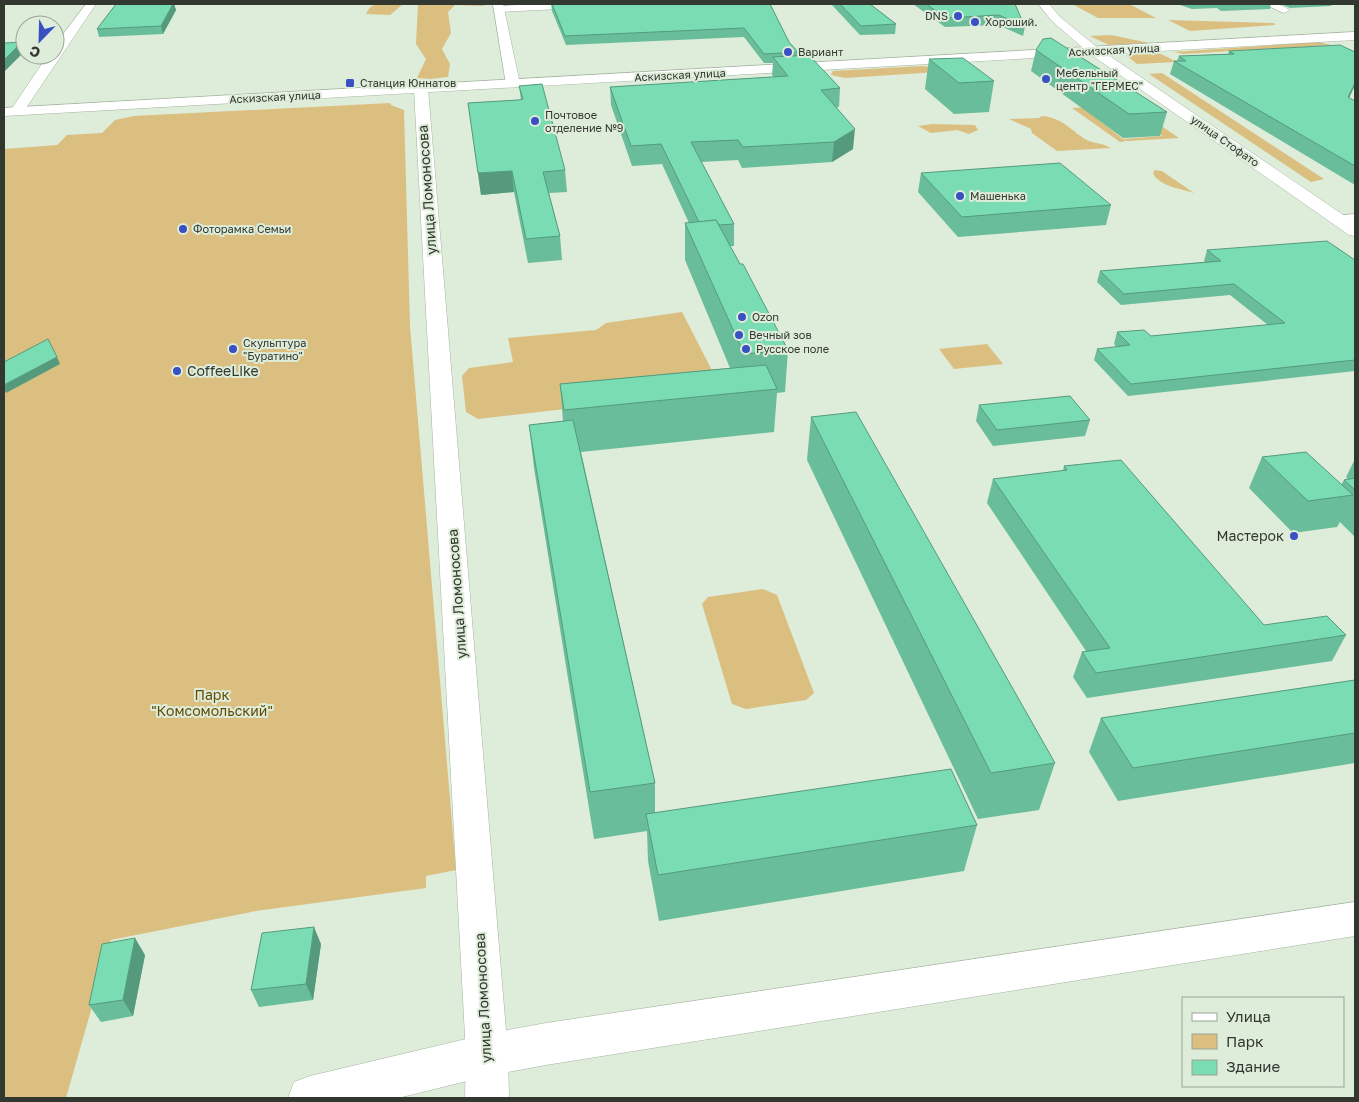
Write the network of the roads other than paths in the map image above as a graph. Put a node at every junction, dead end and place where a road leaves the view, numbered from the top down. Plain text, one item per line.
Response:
1 (91, 4) edge
2 (601, 4) edge
3 (1043, 4) edge
4 (1269, 4) edge
5 (499, 6) edge
6 (1284, 10) dead end
7 (1355, 36) edge
8 (65, 39) edge
9 (1094, 51) junction
10 (46, 65) edge
11 (513, 84) junction
12 (421, 89) junction
13 (10, 112) edge
14 (1348, 220) edge
15 (1355, 231) edge
16 (1355, 919) edge
17 (487, 1055) junction
18 (310, 1098) edge
19 (487, 1098) edge

1 - 8 street
2 - 5 street
3 - 9 street, улица Стофато
4 - 6 street
5 - 11 street
7 - 9 street, Аскизская улица
9 - 11 street, Аскизская улица
9 - 14 street, улица Стофато
10 - 13 street
11 - 12 street, Аскизская улица
12 - 13 street, Аскизская улица
12 - 17 street, улица Ломоносова
14 - 15 street, улица Стофато
16 - 17 street
17 - 18 street
17 - 19 street, улица Ломоносова

